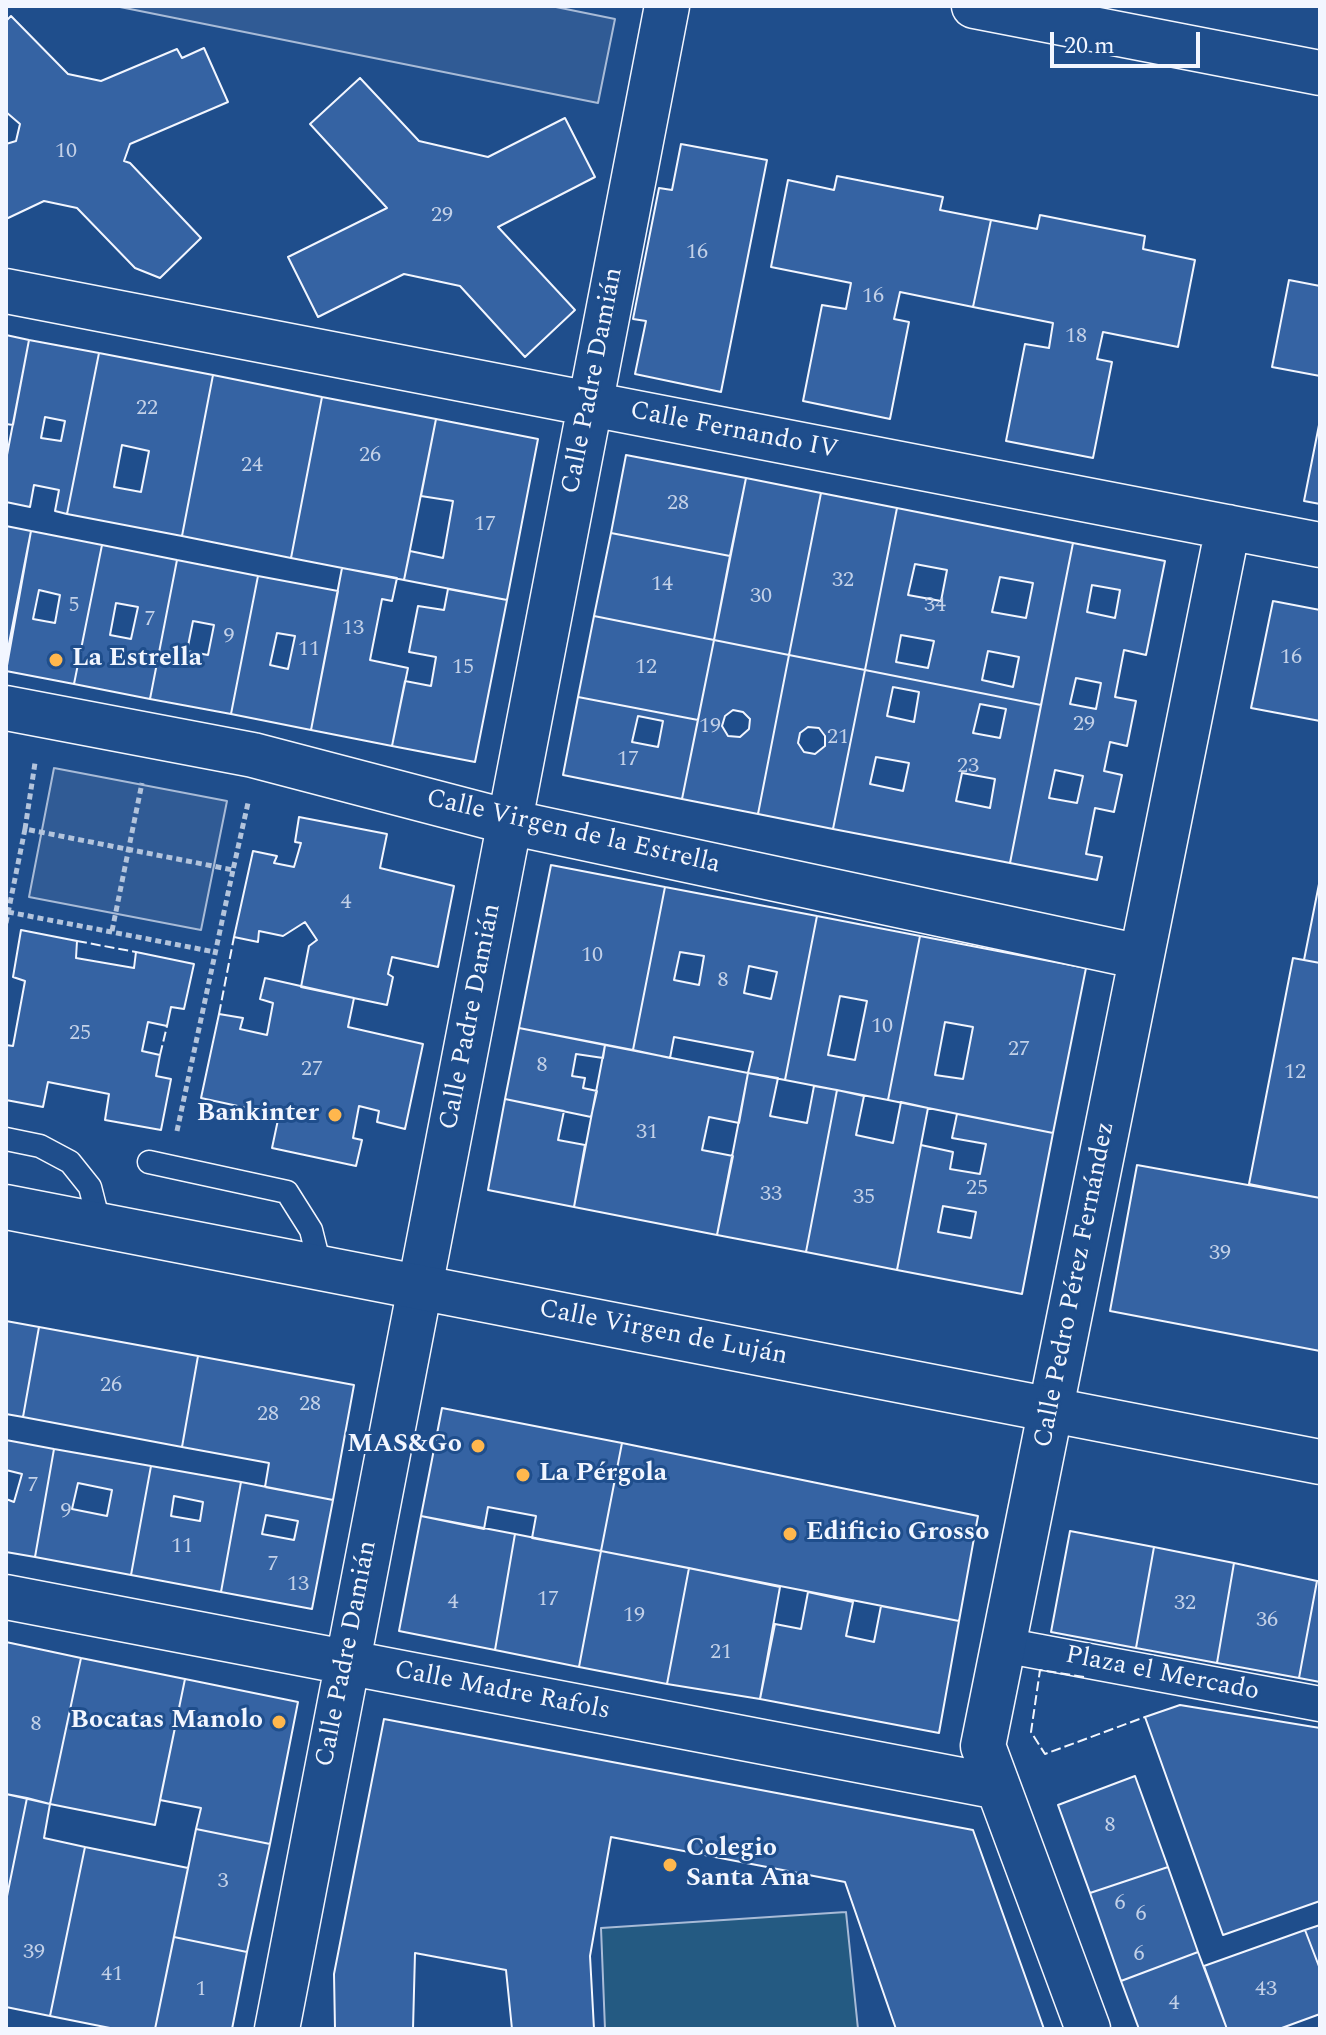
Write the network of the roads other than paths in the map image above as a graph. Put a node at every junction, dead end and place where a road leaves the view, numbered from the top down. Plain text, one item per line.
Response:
1 (667, 6) edge
2 (974, 6) edge
3 (1320, 73) edge
4 (6, 291) edge
5 (590, 404) junction
6 (1228, 527) junction
7 (1320, 545) edge
8 (6, 708) edge
9 (509, 822) junction
10 (1141, 957) junction
11 (6, 1139) edge
12 (149, 1162) dead end
13 (6, 1207) edge
14 (100, 1226) junction
15 (321, 1270) junction
16 (421, 1288) junction
17 (1051, 1408) junction
18 (1320, 1462) edge
19 (6, 1597) edge
20 (1003, 1645) junction
21 (346, 1662) junction
22 (1320, 1704) edge
23 (998, 1787) junction
24 (277, 2029) edge
25 (1088, 2029) edge

1 - 5 street, Calle Padre Damián
2 - 3 street
4 - 5 street, Calle Fernando IV
5 - 6 street, Calle Fernando IV
5 - 9 street, Calle Padre Damián
6 - 7 street, Calle Fernando IV
6 - 10 street, Calle Pedro Pérez Fernández
8 - 9 street, Calle Virgen de la Estrella
9 - 10 street, Calle Virgen de la Estrella
9 - 16 street, Calle Padre Damián
10 - 17 street, Calle Pedro Pérez Fernández
11 - 14 lane
12 - 15 lane
13 - 14 street, Calle Virgen de Luján
14 - 15 street, Calle Virgen de Luján
15 - 16 street, Calle Virgen de Luján
16 - 17 street, Calle Virgen de Luján
16 - 21 street, Calle Padre Damián
17 - 18 street, Calle Virgen de Luján
17 - 20 street, Calle Pedro Pérez Fernández
19 - 21 street, Calle Madre Rafols
20 - 22 street, Plaza el Mercado
20 - 23 street, Calle Pedro Pérez Fernández
21 - 23 street, Calle Madre Rafols
21 - 24 street, Calle Padre Damián
23 - 25 street, Calle Pedro Pérez Fernández

